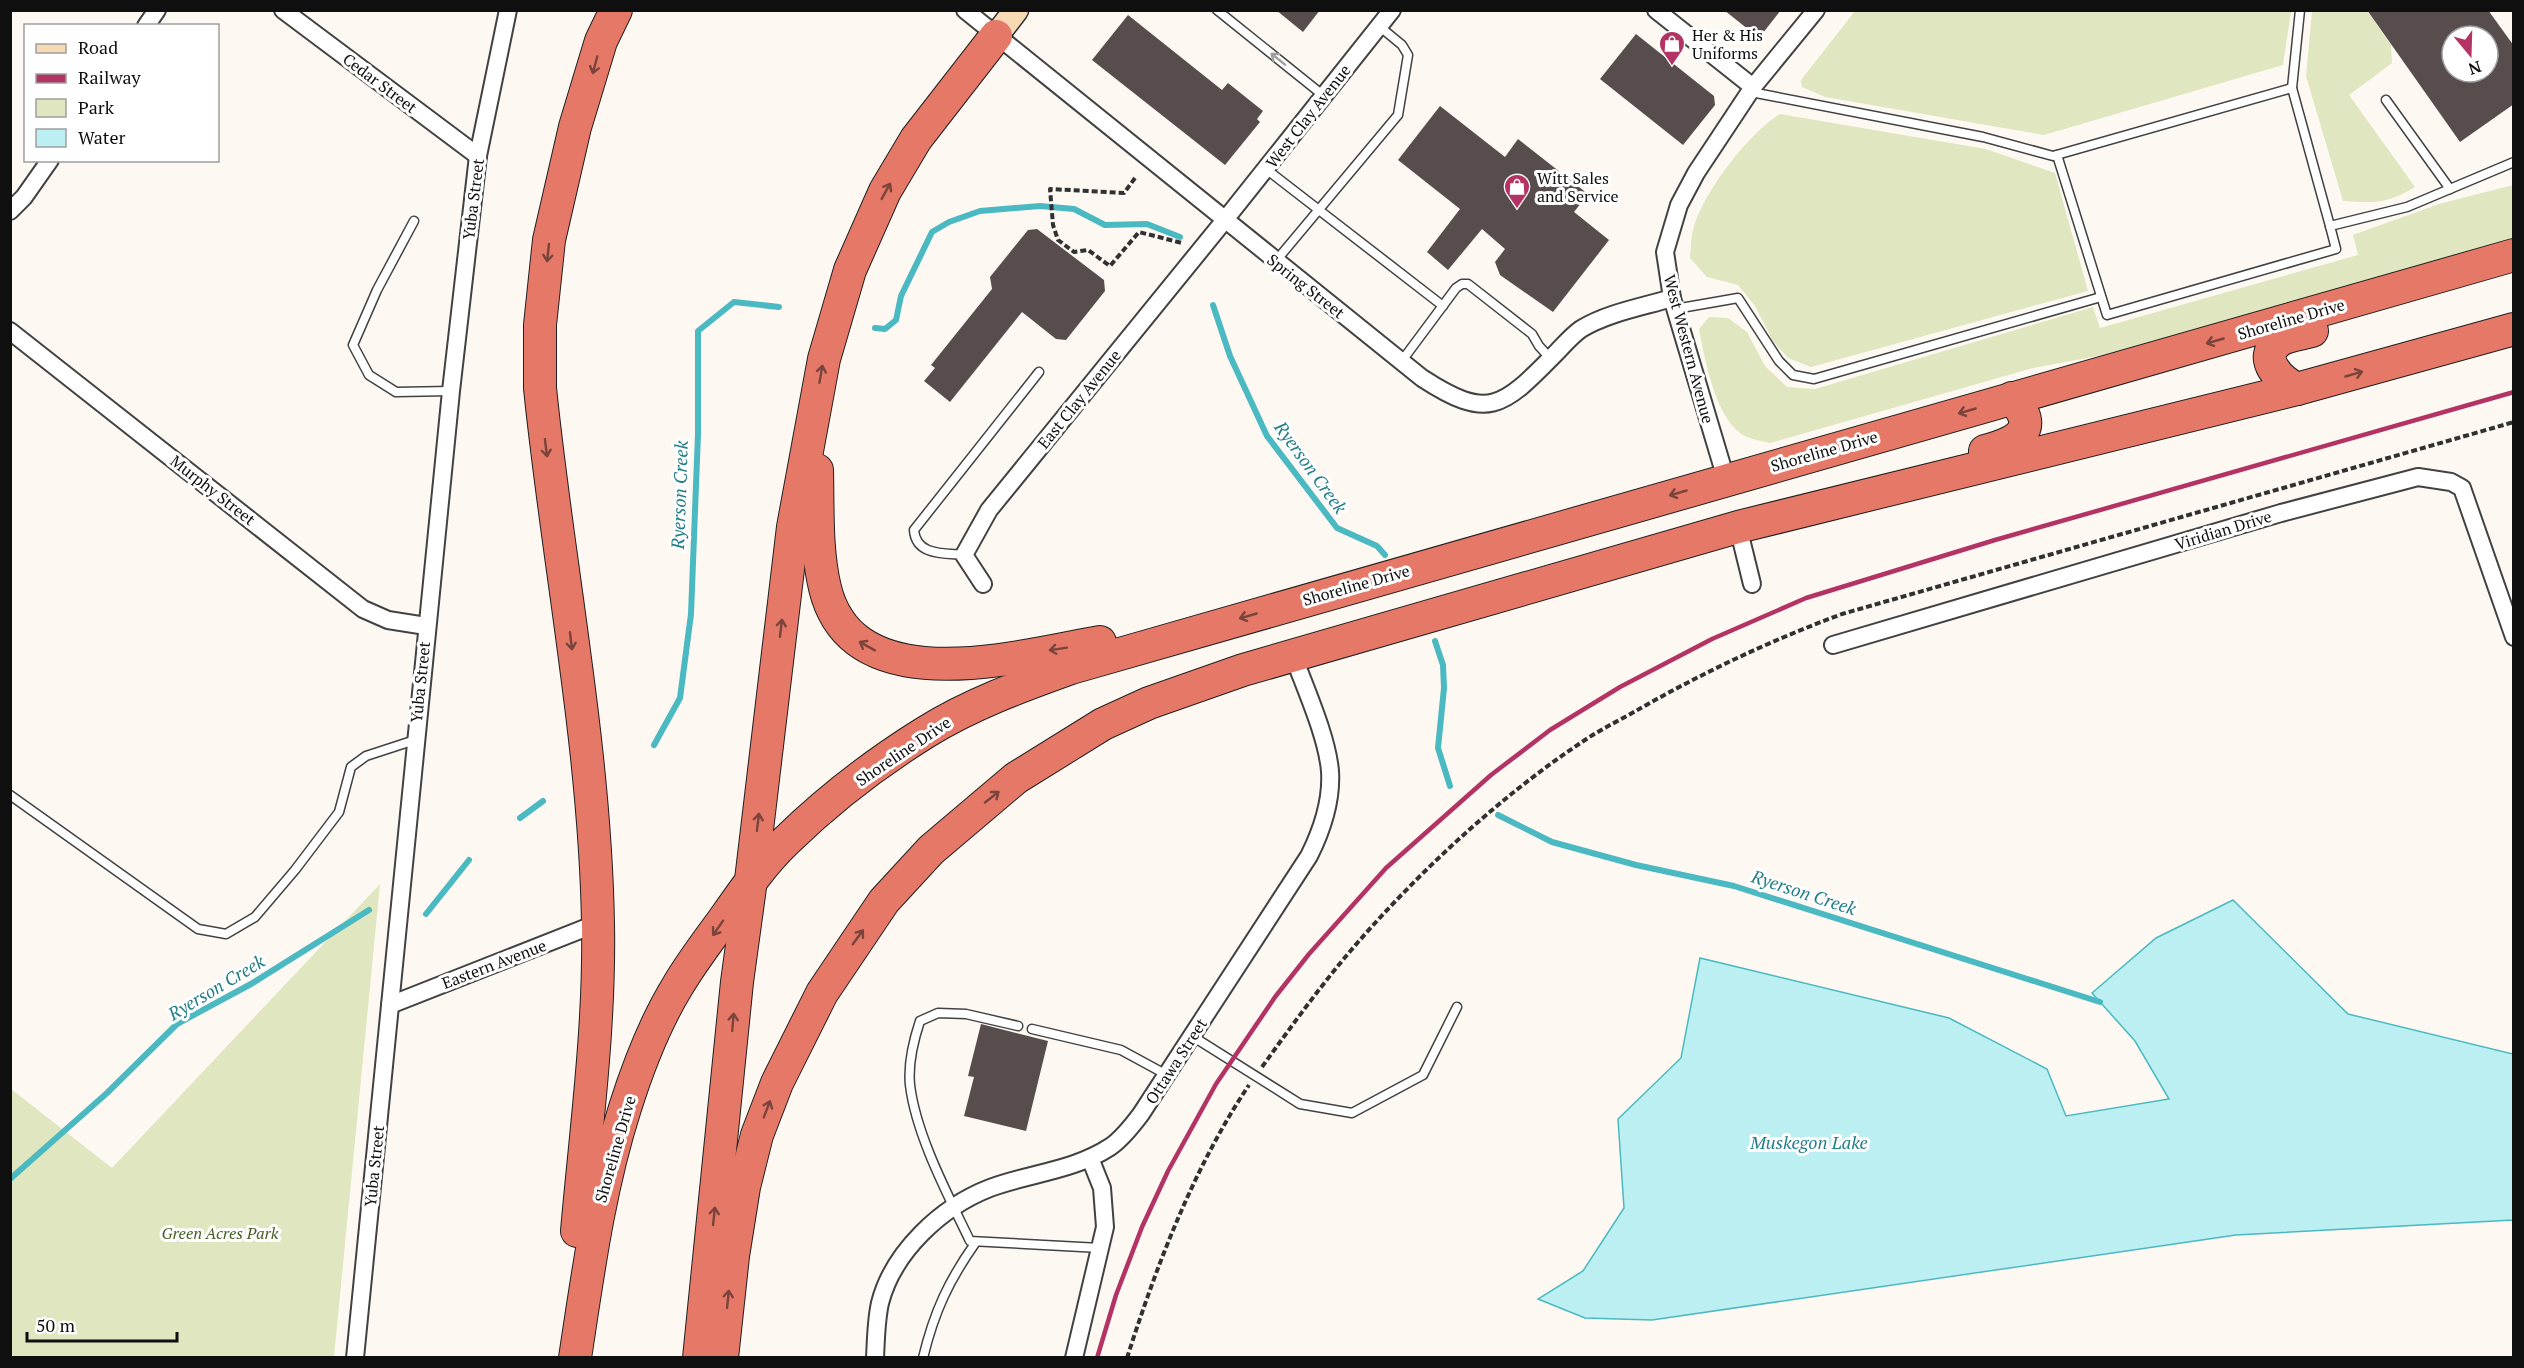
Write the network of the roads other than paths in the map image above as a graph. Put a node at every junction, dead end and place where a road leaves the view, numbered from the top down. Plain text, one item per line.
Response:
1 (157, 10) edge
2 (283, 10) edge
3 (508, 10) edge
4 (616, 10) edge
5 (965, 10) edge
6 (1016, 10) edge
7 (1217, 10) edge
8 (1392, 10) edge
9 (1656, 10) edge
10 (1816, 10) edge
11 (2300, 10) edge
12 (147, 24) edge
13 (1379, 26) junction
14 (996, 36) junction
15 (2292, 88) junction
16 (1752, 89) junction
17 (1324, 96) junction
18 (2386, 100) dead end
19 (2057, 155) junction
20 (478, 156) junction
21 (49, 162) edge
22 (2514, 162) edge
23 (1266, 169) junction
24 (2450, 189) junction
25 (10, 211) edge
26 (1319, 212) junction
27 (414, 221) dead end
28 (1224, 222) junction
29 (2330, 226) junction
30 (2514, 255) edge
31 (1275, 262) junction
32 (2514, 270) edge
33 (2101, 297) junction
34 (1673, 303) junction
35 (1443, 306) junction
36 (2514, 329) edge
37 (10, 331) edge
38 (1551, 359) junction
39 (1401, 362) junction
40 (1039, 372) dead end
41 (2297, 389) junction
42 (450, 391) junction
43 (2012, 398) junction
44 (814, 412) junction
45 (1726, 479) junction
46 (1600, 515) junction
47 (1738, 527) junction
48 (964, 555) junction
49 (983, 584) dead end
50 (1752, 584) dead end
51 (426, 626) junction
52 (1199, 630) junction
53 (2514, 637) edge
54 (1833, 645) dead end
55 (1293, 655) junction
56 (415, 740) junction
57 (10, 795) edge
58 (751, 880) junction
59 (598, 923) junction
60 (390, 1005) junction
61 (1457, 1006) dead end
62 (1018, 1026) dead end
63 (1032, 1029) dead end
64 (1192, 1036) junction
65 (1167, 1075) junction
66 (1090, 1158) junction
67 (954, 1209) junction
68 (976, 1242) junction
69 (1100, 1248) junction
70 (355, 1358) edge
71 (574, 1358) edge
72 (699, 1358) edge
73 (722, 1358) edge
74 (875, 1358) edge
75 (923, 1358) edge
76 (1074, 1358) edge

1 - 12 street
2 - 20 street, Cedar Street
3 - 20 street, Yuba Street
4 -> 59 highway
5 - 14 street, Spring Street
6 - 14 main road
17 -> 7 lane
8 - 13 street, West Clay Avenue
9 - 16 street
10 - 16 street, West Western Avenue
11 - 15 lane
13 - 17 street, West Clay Avenue
13 - 26 lane
14 - 28 street, Spring Street
44 -> 14 highway
15 - 19 lane
15 - 29 lane
16 - 19 lane
16 - 34 street, West Western Avenue
17 - 23 street, West Clay Avenue
18 - 24 lane
19 - 33 lane
20 - 42 street, Yuba Street
21 - 25 street
22 - 24 lane
23 - 26 lane
23 - 28 street, West Clay Avenue
24 - 29 lane
26 - 31 lane
26 - 35 lane
27 - 42 lane
28 - 31 street, Spring Street
28 - 48 street, East Clay Avenue
29 - 33 lane
30 -> 43 highway, Shoreline Drive
31 - 39 street, Spring Street
32 - 41 highway
33 - 34 lane
34 - 38 street, Spring Street
34 - 45 street, West Western Avenue
35 - 38 lane
35 - 39 lane
41 -> 36 highway
37 - 51 street, Murphy Street
38 - 39 street, Spring Street
40 - 48 lane
41 - 47 highway
42 - 51 street, Yuba Street
43 -> 45 highway, Shoreline Drive
43 - 47 highway
52 -> 44 highway
58 -> 44 highway
45 -> 46 highway, Shoreline Drive
46 -> 52 highway, Shoreline Drive
46 - 55 highway
47 - 50 street
47 - 55 highway
48 - 49 street
51 - 56 street, Yuba Street
52 - 58 highway, Shoreline Drive
53 - 54 street, Viridian Drive
55 - 64 street, Ottawa Street
73 -> 55 highway
56 - 57 lane
56 - 60 street, Yuba Street
58 -> 71 highway, Shoreline Drive
72 -> 58 highway
59 - 60 street, Eastern Avenue
59 - 71 highway
60 - 70 street, Yuba Street
61 - 64 lane
62 - 67 lane
63 - 65 lane
64 - 65 street, Ottawa Street
65 - 66 street, Ottawa Street
66 - 67 street, Ottawa Street
66 - 69 street
67 - 68 lane
67 - 74 street, Ottawa Street
68 - 69 lane
68 - 75 lane
69 - 76 street

